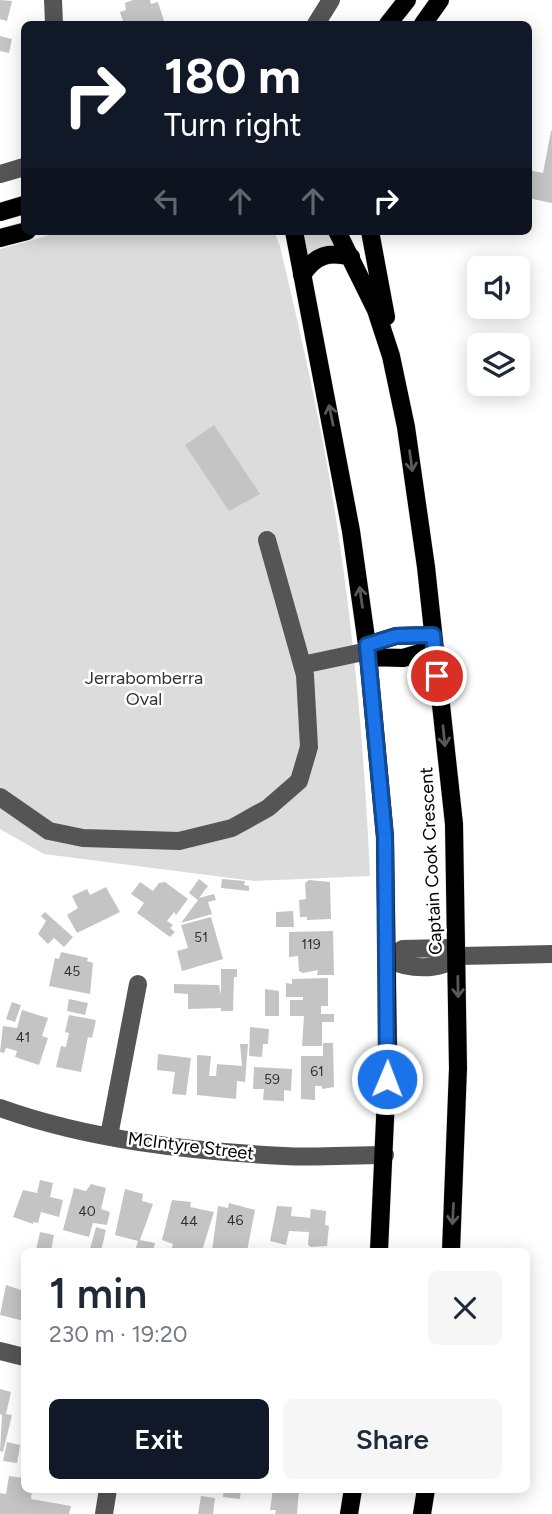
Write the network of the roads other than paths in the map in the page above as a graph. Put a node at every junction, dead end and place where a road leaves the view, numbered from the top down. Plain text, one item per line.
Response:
1 (52, 0) edge
2 (331, 0) edge
3 (407, 0) edge
4 (54, 21) edge
5 (318, 21) edge
6 (390, 21) edge
7 (21, 168) edge
8 (0, 174) edge
9 (21, 206) edge
10 (0, 212) edge
11 (21, 233) edge
12 (284, 235) edge
13 (295, 235) edge
14 (339, 235) edge
15 (371, 235) edge
16 (0, 239) edge
17 (351, 257) junction
18 (302, 275) junction
19 (400, 394) junction
20 (267, 540) dead end
21 (434, 642) junction
22 (368, 651) junction
23 (302, 665) junction
24 (0, 797) edge
25 (552, 954) edge
26 (458, 956) junction
27 (387, 959) junction
28 (138, 984) dead end
29 (0, 1108) edge
30 (109, 1136) junction
31 (385, 1155) junction
32 (379, 1248) edge
33 (451, 1248) edge
34 (0, 1351) edge
35 (21, 1356) edge
36 (107, 1493) edge
37 (352, 1493) edge
38 (425, 1493) edge
39 (104, 1514) edge
40 (349, 1514) edge
41 (422, 1514) edge

1 - 4 street
2 - 5 street
3 - 6 main road
7 - 8 street
9 - 10 main road
11 - 16 main road
12 - 18 main road
13 - 18 main road
14 - 17 main road, Captain Cook Crescent
15 - 19 main road
17 - 18 main road
17 - 19 main road, Captain Cook Crescent
22 -> 18 main road
19 -> 21 main road, Captain Cook Crescent
20 - 23 street
21 - 22 main road
21 -> 26 main road, Captain Cook Crescent
22 - 23 street
22 - 27 main road
23 - 24 street
25 - 26 street
26 - 27 street
26 -> 33 main road, Captain Cook Crescent
27 - 31 main road
28 - 30 street
29 - 30 street, McIntyre Street
30 - 31 street, McIntyre Street
31 - 32 main road
34 - 35 street
36 - 39 street
37 - 40 main road
38 - 41 main road

